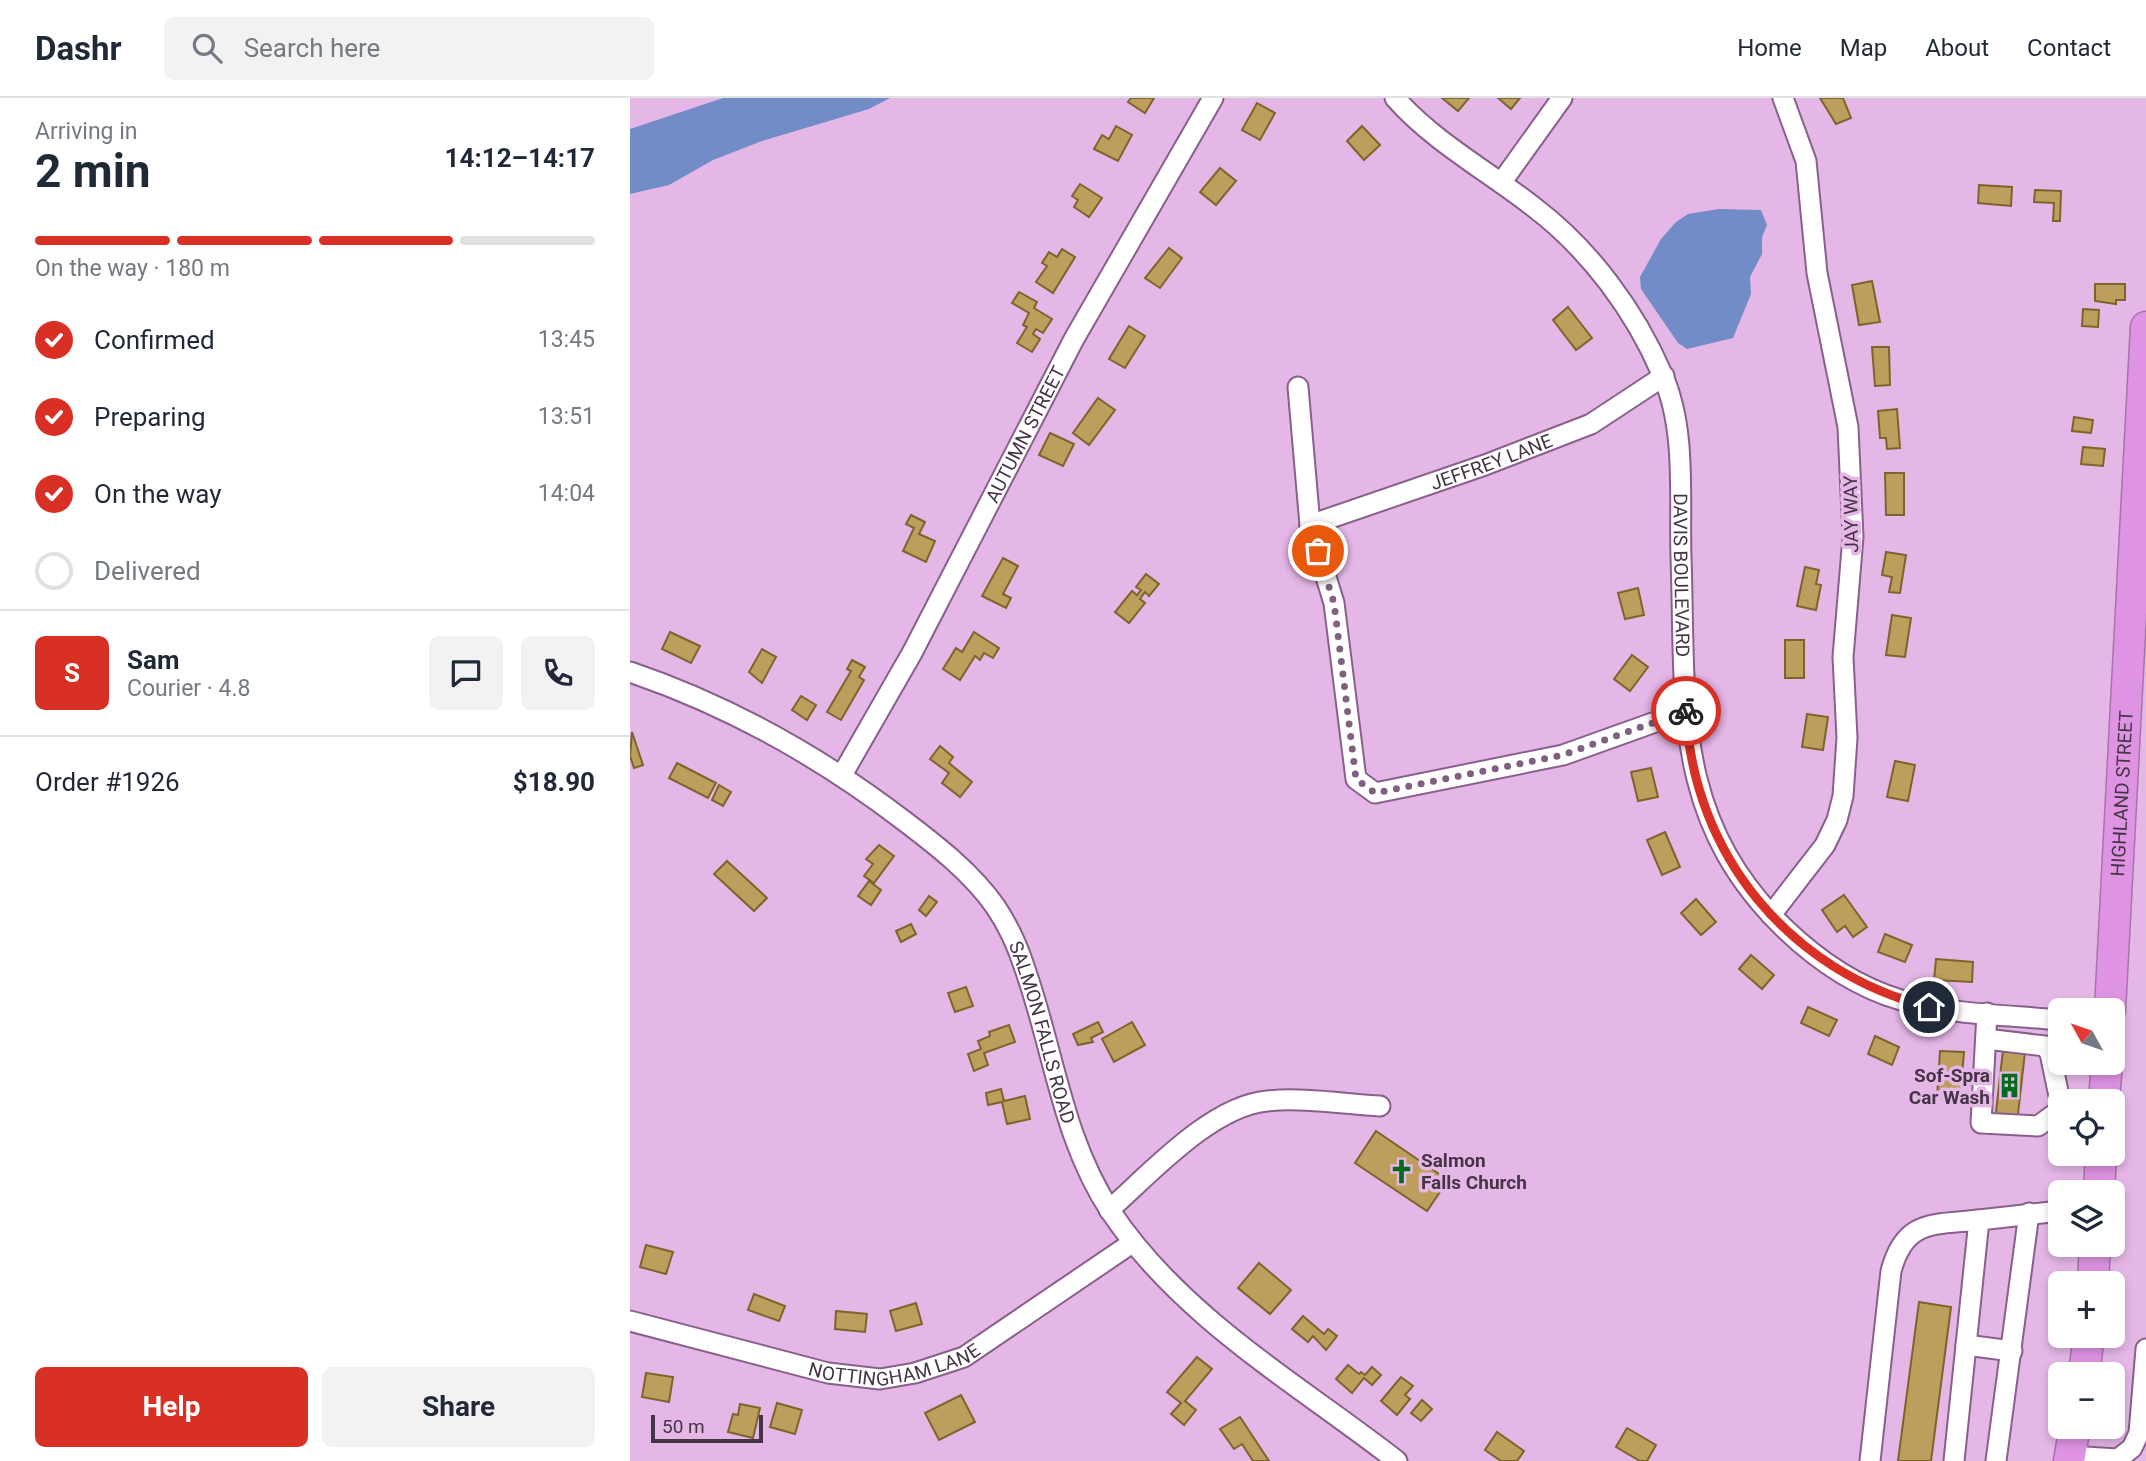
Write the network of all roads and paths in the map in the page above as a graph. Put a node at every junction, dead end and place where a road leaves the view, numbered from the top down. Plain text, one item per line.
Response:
1 (1213, 98) edge
2 (1395, 98) edge
3 (1562, 98) edge
4 (1783, 98) edge
5 (1501, 183) junction
6 (2146, 327) edge
7 (1664, 376) junction
8 (1298, 387) dead end
9 (2145, 387) edge
10 (1310, 525) junction
11 (630, 672) edge
12 (1686, 711) junction
13 (842, 775) junction
14 (1771, 915) junction
15 (2111, 998) edge
16 (1987, 1013) junction
17 (2048, 1019) edge
18 (1986, 1039) junction
19 (2058, 1089) edge
20 (1380, 1106) dead end
21 (2048, 1119) edge
22 (1110, 1210) junction
23 (2048, 1212) edge
24 (2029, 1213) junction
25 (1979, 1220) junction
26 (1132, 1243) junction
27 (630, 1321) edge
28 (1966, 1345) junction
29 (2146, 1349) edge
30 (2012, 1351) junction
31 (2073, 1439) edge
32 (2069, 1458) edge
33 (1397, 1461) edge
34 (1870, 1461) edge
35 (1954, 1461) edge
36 (1996, 1461) edge

1 - 13 street, AUTUMN STREET
2 - 5 street, DAVIS BOULEVARD
3 - 5 street
4 - 14 street, JAY WAY
5 - 7 street, DAVIS BOULEVARD
6 - 9 highway, HIGHLAND STREET
7 - 10 street, JEFFREY LANE
7 - 12 street, DAVIS BOULEVARD
8 - 10 street
9 - 15 highway, HIGHLAND STREET
10 - 12 street
11 - 13 street, SALMON FALLS ROAD
12 - 14 street, DAVIS BOULEVARD
13 - 22 street, SALMON FALLS ROAD
14 - 16 street, DAVIS BOULEVARD
16 - 17 street, DAVIS BOULEVARD
16 - 18 street
18 - 19 street
18 - 21 street
20 - 22 street
22 - 26 street, SALMON FALLS ROAD
23 - 24 street
24 - 25 street
24 - 30 street
25 - 28 street
25 - 34 street
26 - 27 street, NOTTINGHAM LANE
26 - 33 street, SALMON FALLS ROAD
28 - 30 street
28 - 35 street
29 - 32 street
30 - 36 street
31 - 32 highway

